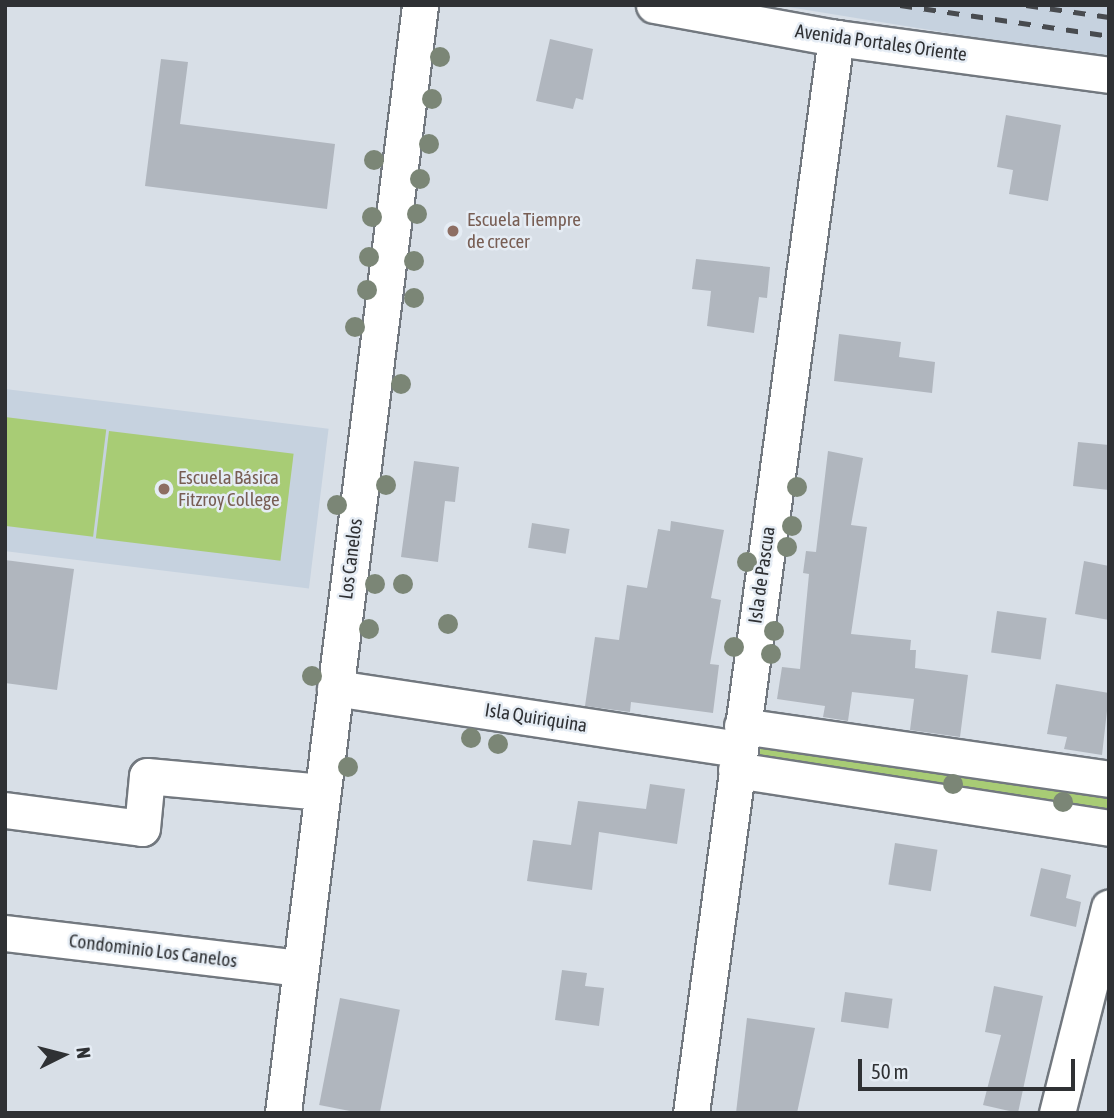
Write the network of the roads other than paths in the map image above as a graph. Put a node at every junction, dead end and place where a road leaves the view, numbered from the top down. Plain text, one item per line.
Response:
1 (420, 5) edge
2 (654, 5) edge
3 (836, 38) junction
4 (1109, 75) edge
5 (335, 688) junction
6 (738, 749) junction
7 (1109, 779) edge
8 (322, 792) junction
9 (5, 810) edge
10 (1109, 828) edge
11 (1109, 907) edge
12 (5, 933) edge
13 (300, 968) junction
14 (282, 1113) edge
15 (691, 1113) edge
16 (1057, 1113) edge

1 - 5 street, Los Canelos
2 - 3 street, Avenida Portales Oriente
3 - 4 street, Avenida Portales Oriente
3 - 6 street, Isla de Pascua
5 - 6 street, Isla Quiriquina
5 - 8 street, Los Canelos
6 - 7 street, Isla Quiriquina
6 - 10 street, Isla Quiriquina
6 - 15 street, Isla de Pascua
8 - 9 street
8 - 13 street, Los Canelos
11 - 16 street
12 - 13 street, Condominio Los Canelos
13 - 14 street, Los Canelos

